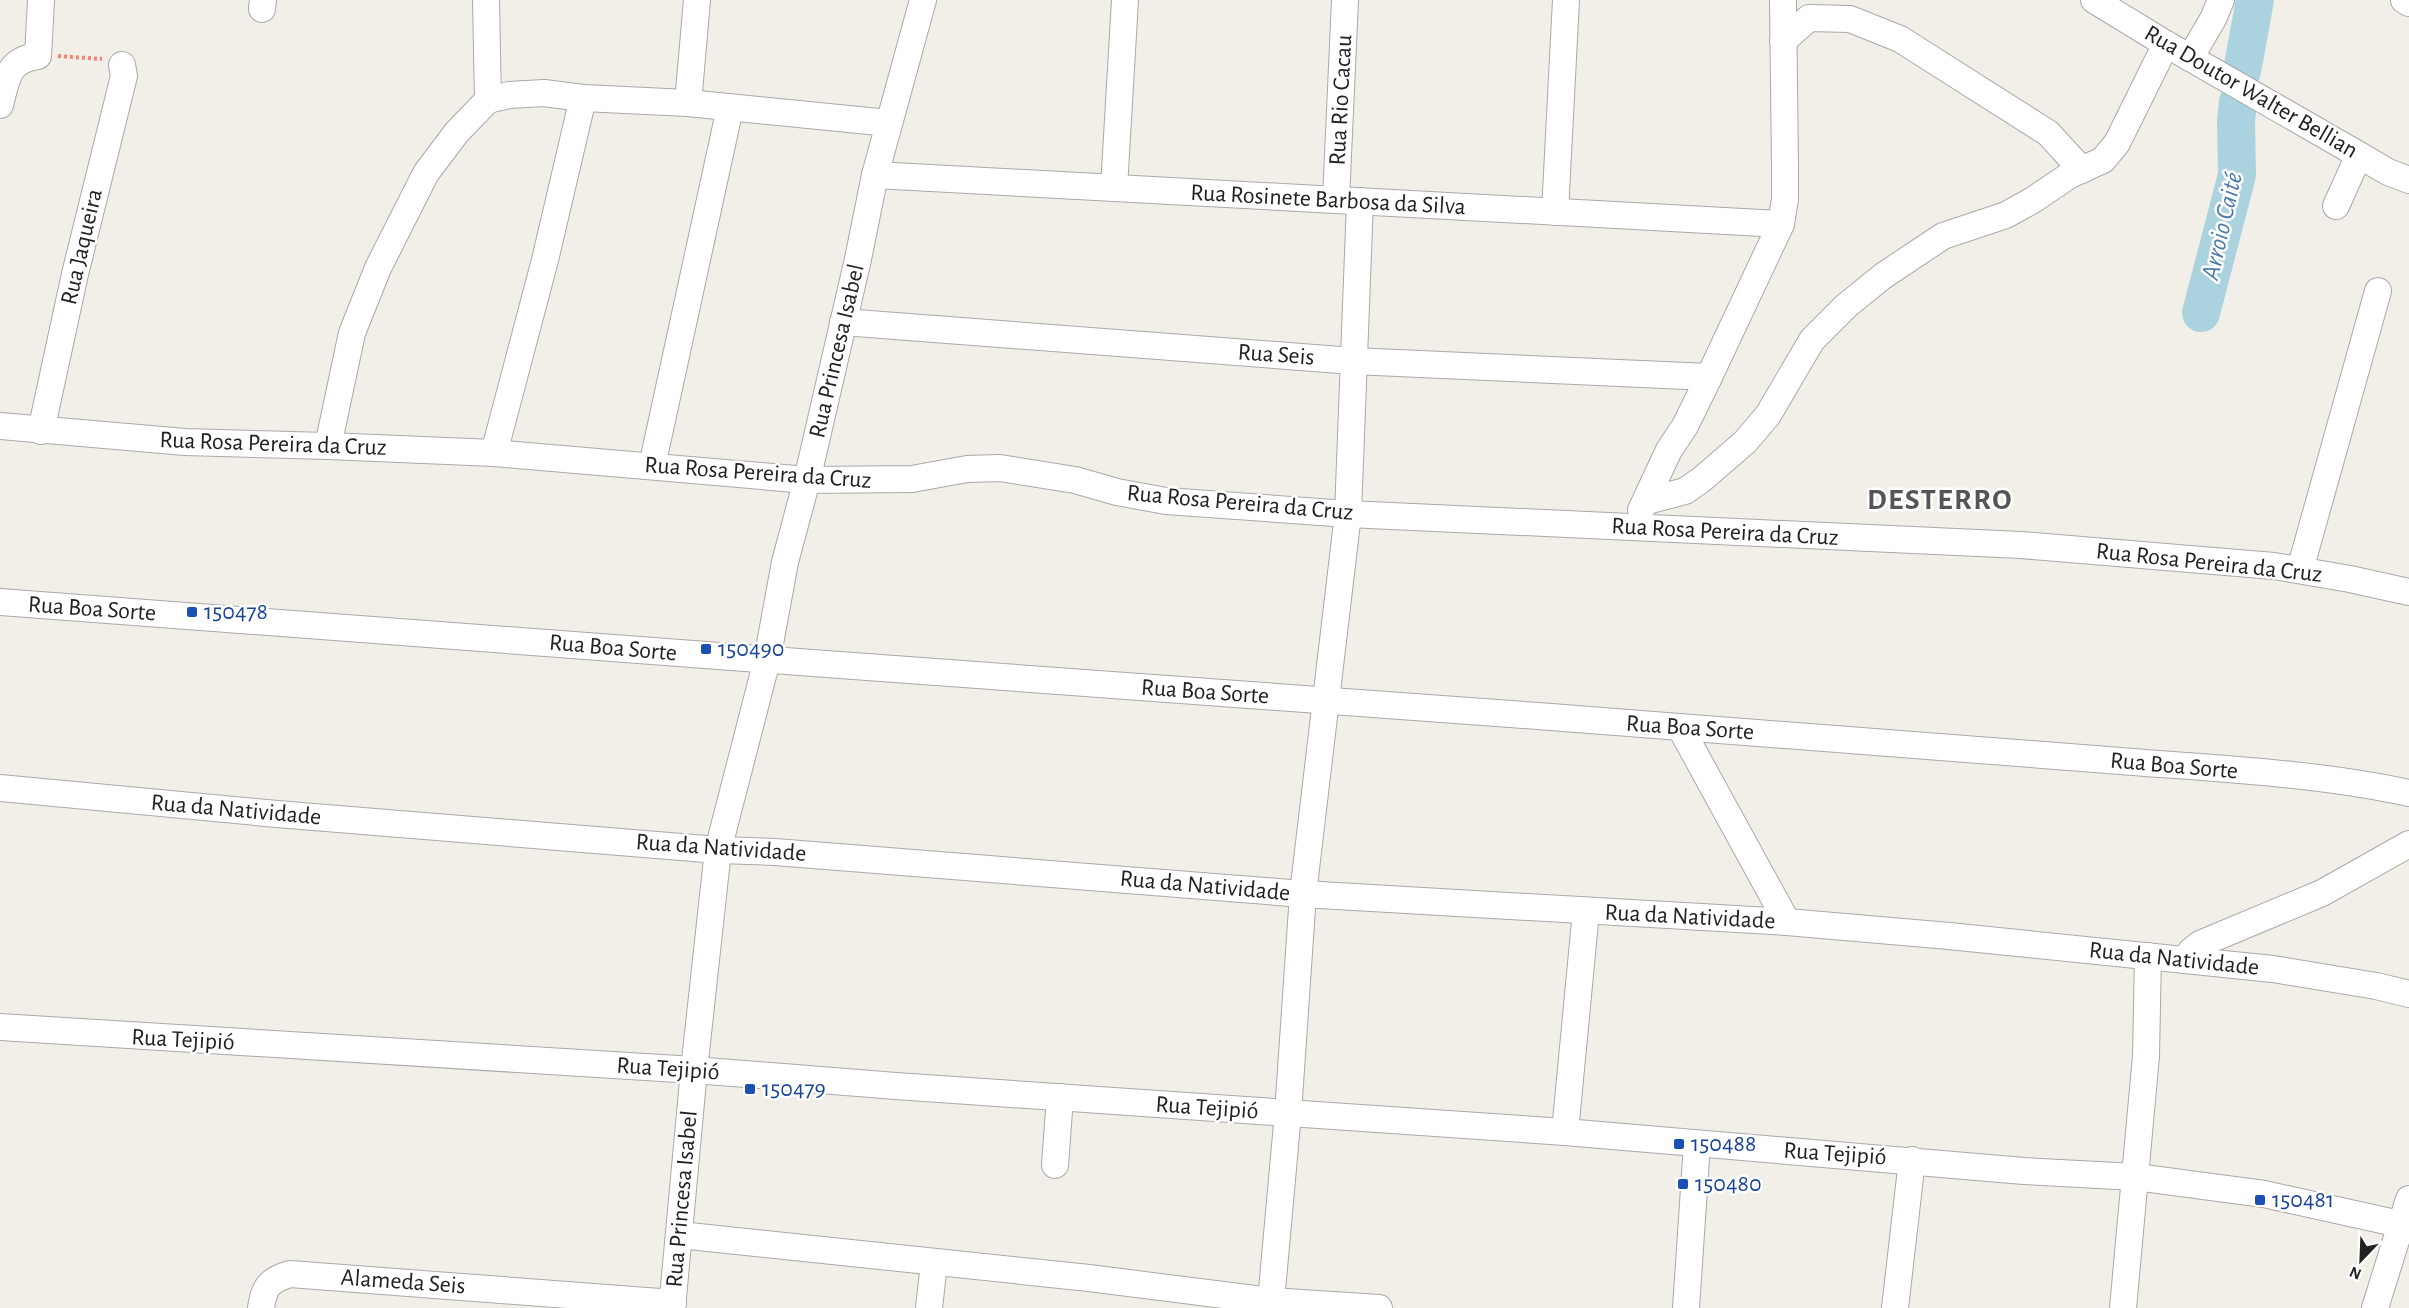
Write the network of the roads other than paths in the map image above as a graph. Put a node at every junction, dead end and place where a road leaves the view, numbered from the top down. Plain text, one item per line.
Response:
1 (41, 0) edge
2 (486, 0) edge
3 (697, 0) edge
4 (923, 0) edge
5 (1125, 0) edge
6 (1345, 0) edge
7 (1566, 0) edge
8 (1783, 0) edge
9 (2094, 0) edge
10 (2220, 0) edge
11 (2404, 0) edge
12 (2409, 3) edge
13 (1783, 41) junction
14 (2166, 44) junction
15 (2190, 58) junction
16 (122, 65) road end
17 (583, 98) junction
18 (488, 100) junction
19 (688, 103) junction
20 (0, 105) edge
21 (730, 108) junction
22 (889, 123) junction
23 (2359, 155) junction
24 (2082, 170) junction
25 (875, 176) junction
26 (2409, 180) edge
27 (1114, 188) junction
28 (1348, 201) junction
29 (2336, 206) dead end
30 (1555, 212) junction
31 (1781, 224) junction
32 (2378, 291) dead end
33 (843, 322) junction
34 (1353, 361) junction
35 (1709, 377) junction
36 (0, 426) edge
37 (42, 431) junction
38 (328, 446) junction
39 (494, 453) junction
40 (652, 466) junction
41 (807, 480) junction
42 (1647, 501) junction
43 (1348, 514) junction
44 (1630, 528) junction
45 (2300, 570) junction
46 (2409, 592) edge
47 (0, 602) edge
48 (767, 660) junction
49 (1326, 701) junction
50 (1680, 727) junction
51 (0, 788) edge
52 (2409, 793) edge
53 (2409, 844) edge
54 (718, 850) junction
55 (1303, 894) junction
56 (1586, 911) junction
57 (1787, 922) junction
58 (2148, 956) junction
59 (2185, 960) junction
60 (2409, 994) edge
61 (0, 1027) edge
62 (694, 1070) junction
63 (1060, 1097) junction
64 (1288, 1113) junction
65 (1565, 1132) junction
66 (1696, 1144) junction
67 (1912, 1160) junction
68 (1055, 1165) dead end
69 (2136, 1177) junction
70 (2409, 1199) edge
71 (2405, 1225) edge
72 (680, 1235) junction
73 (934, 1263) junction
74 (1271, 1301) junction
75 (673, 1305) edge
76 (261, 1308) edge
77 (929, 1308) edge
78 (1379, 1308) edge
79 (1686, 1308) edge
80 (1895, 1308) edge
81 (2123, 1308) edge
82 (2375, 1308) edge

1 - 20 street
2 - 18 street
3 - 19 street
4 - 22 street, Rua Princesa Isabel
5 - 27 street
6 - 28 street, Rua Rio Cacau
7 - 30 street
8 - 13 street
9 - 14 street, Rua Doutor Walter Bellian
10 - 15 street
11 - 12 street
13 - 24 street
13 - 31 street
14 - 15 street, Rua Doutor Walter Bellian
14 - 24 street
15 - 23 street, Rua Doutor Walter Bellian
16 - 37 street, Rua Jaqueira
17 - 18 street
17 - 19 street
17 - 39 street
18 - 38 street
19 - 21 street
21 - 22 street
21 - 40 street
22 - 25 street, Rua Princesa Isabel
23 - 26 street, Rua Doutor Walter Bellian
23 - 29 street
24 - 42 street
25 - 27 street, Rua Rosinete Barbosa da Silva
25 - 33 street, Rua Princesa Isabel
27 - 28 street, Rua Rosinete Barbosa da Silva
28 - 30 street, Rua Rosinete Barbosa da Silva
28 - 34 street, Rua Rio Cacau
30 - 31 street, Rua Rosinete Barbosa da Silva
31 - 35 street
32 - 45 street
33 - 34 street, Rua Seis
33 - 41 street, Rua Princesa Isabel
34 - 35 street, Rua Seis
34 - 43 street, Rua Rio Cacau
35 - 42 street
36 - 37 street, Rua Rosa Pereira da Cruz
37 - 38 street, Rua Rosa Pereira da Cruz
38 - 39 street, Rua Rosa Pereira da Cruz
39 - 40 street, Rua Rosa Pereira da Cruz
40 - 41 street, Rua Rosa Pereira da Cruz
41 - 43 street, Rua Rosa Pereira da Cruz
41 - 48 street, Rua Princesa Isabel
42 - 44 street
43 - 44 street, Rua Rosa Pereira da Cruz
43 - 49 street, Rua Rio Cacau
44 - 45 street, Rua Rosa Pereira da Cruz
45 - 46 street, Rua Rosa Pereira da Cruz
47 - 48 street, Rua Boa Sorte
48 - 49 street, Rua Boa Sorte
48 - 54 street, Rua Princesa Isabel
49 - 50 street, Rua Boa Sorte
49 - 55 street, Rua Rio Cacau
50 - 52 street, Rua Boa Sorte
50 - 57 street
51 - 54 street, Rua da Natividade
53 - 59 street
54 - 55 street, Rua da Natividade
54 - 62 street, Rua Princesa Isabel
55 - 56 street, Rua da Natividade
55 - 64 street, Rua Rio Cacau
56 - 57 street, Rua da Natividade
56 - 65 street
57 - 58 street, Rua da Natividade
58 - 59 street, Rua da Natividade
58 - 69 street
59 - 60 street, Rua da Natividade
61 - 62 street, Rua Tejipió
62 - 63 street, Rua Tejipió
62 - 72 street, Rua Princesa Isabel
63 - 64 street, Rua Tejipió
63 - 68 street
64 - 65 street, Rua Tejipió
64 - 74 street, Rua Rio Cacau
65 - 66 street, Rua Tejipió
66 - 67 street, Rua Tejipió
66 - 79 street
67 - 69 street, Rua Tejipió
67 - 80 street
69 - 71 street, Rua Tejipió
69 - 81 street
70 - 71 street
71 - 82 street
72 - 73 street
72 - 75 street, Rua Princesa Isabel
73 - 74 street
73 - 77 street
74 - 78 street
75 - 76 street, Alameda Seis

